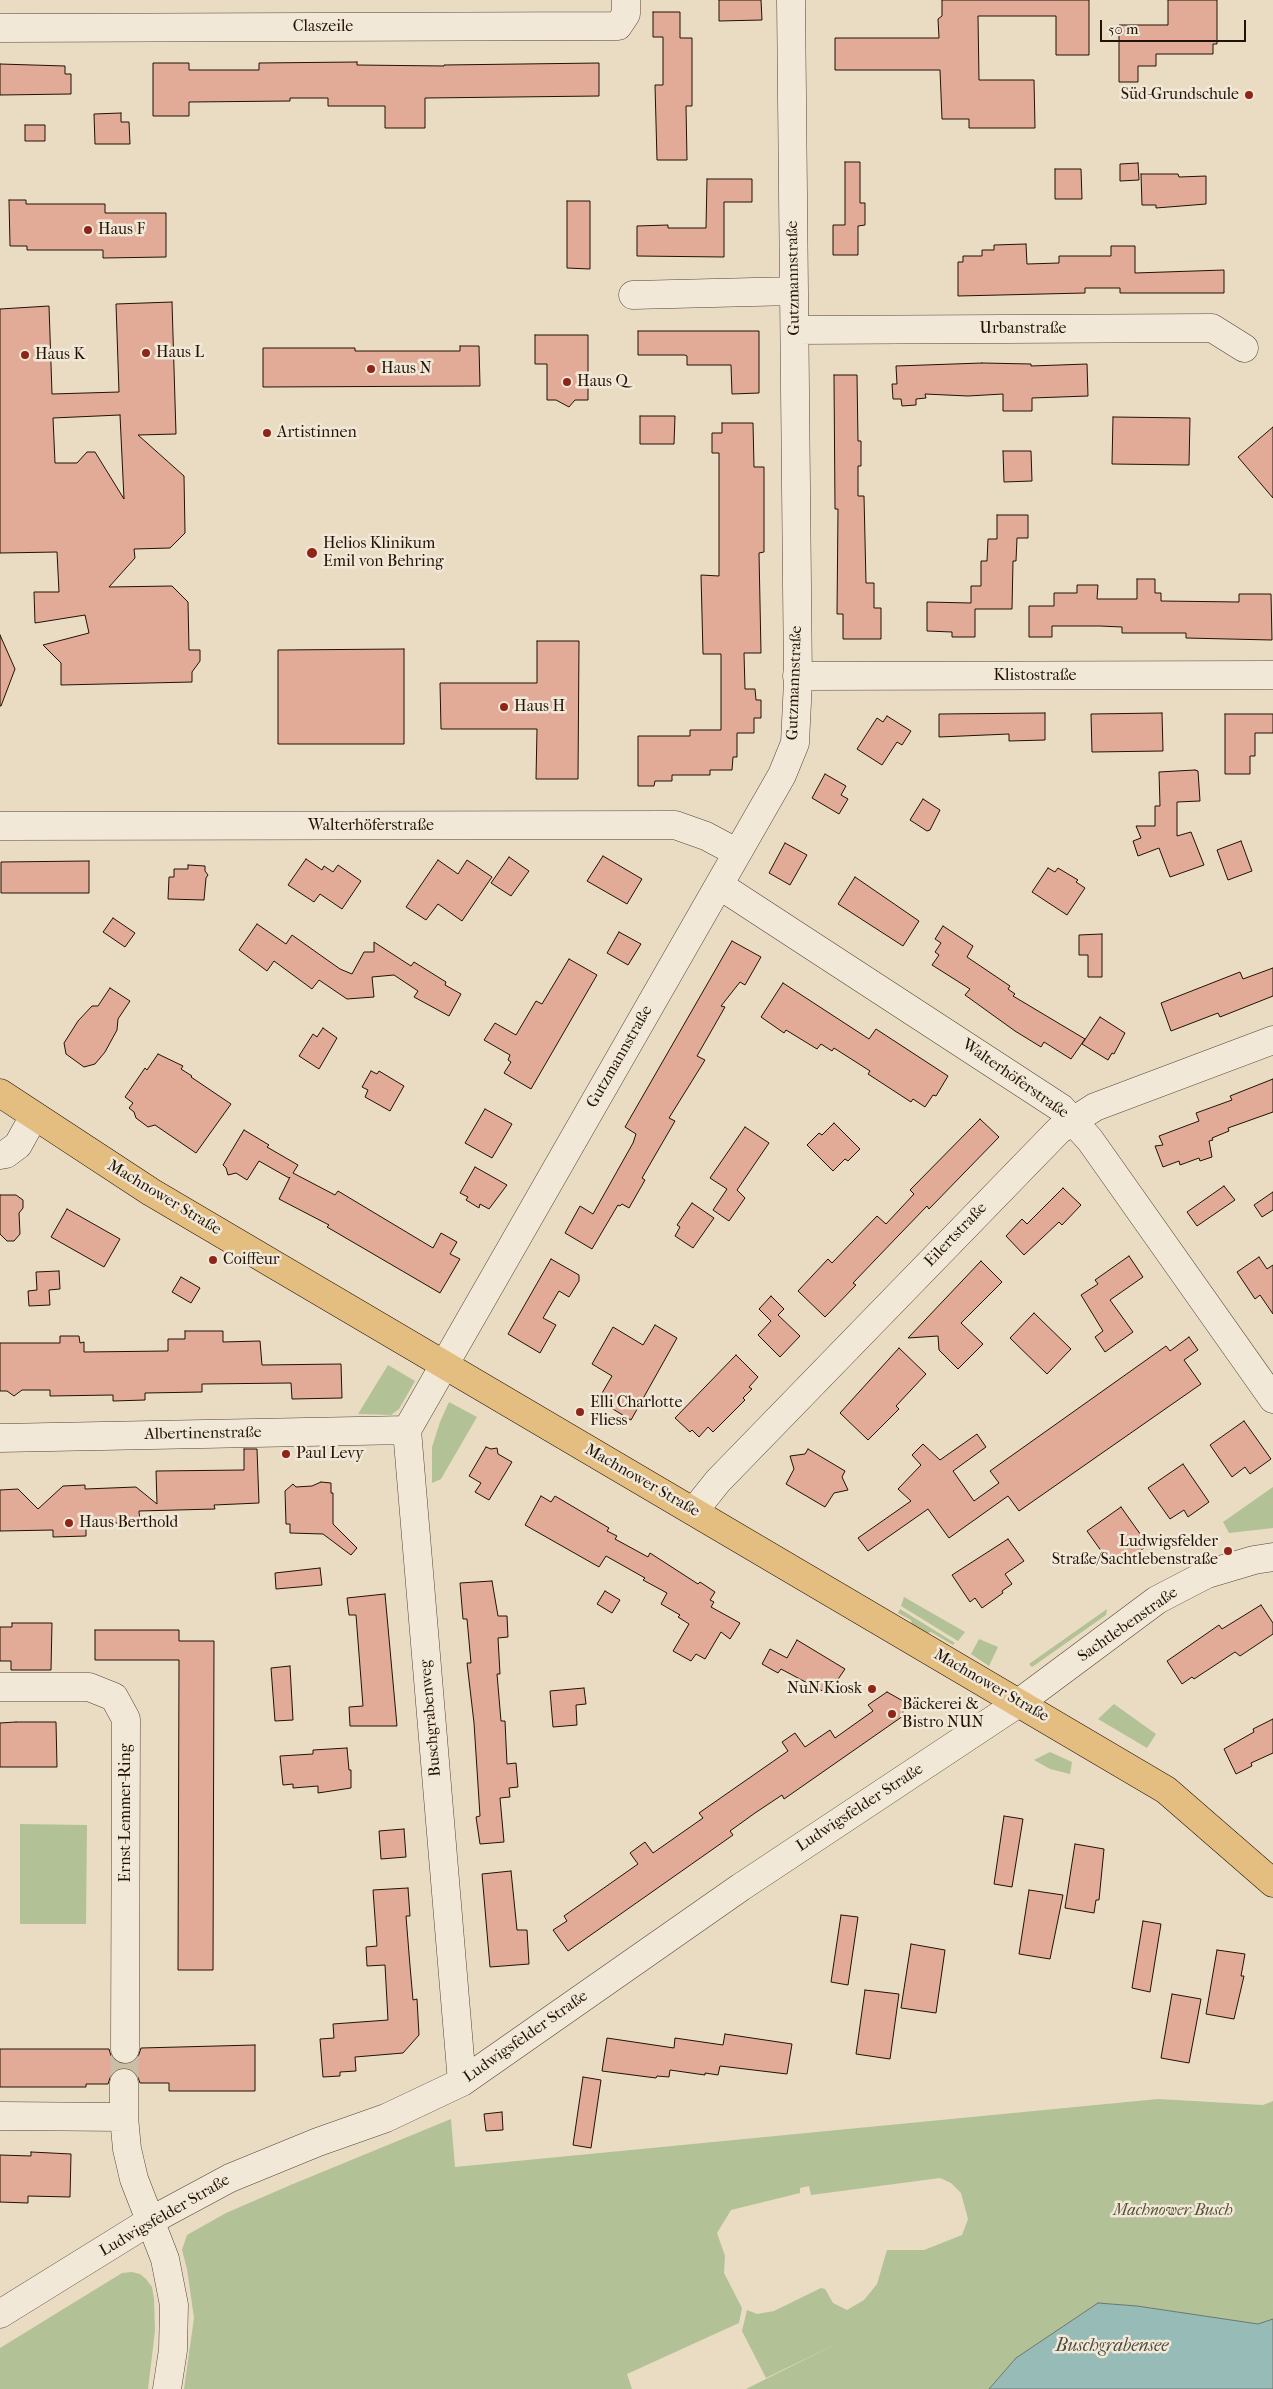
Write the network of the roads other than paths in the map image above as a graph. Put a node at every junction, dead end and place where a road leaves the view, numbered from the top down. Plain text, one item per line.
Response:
1 (626, 0) edge
2 (791, 0) edge
3 (0, 28) edge
4 (794, 291) junction
5 (633, 295) dead end
6 (795, 330) junction
7 (1244, 348) dead end
8 (1273, 675) edge
9 (798, 676) junction
10 (0, 826) edge
11 (736, 852) junction
12 (719, 885) junction
13 (1273, 1040) edge
14 (0, 1093) edge
15 (34, 1116) junction
16 (1073, 1120) junction
17 (0, 1155) edge
18 (445, 1365) junction
19 (1273, 1399) edge
20 (407, 1430) junction
21 (0, 1438) edge
22 (694, 1511) junction
23 (1273, 1558) edge
24 (0, 1687) edge
25 (1020, 1702) junction
26 (1273, 1883) edge
27 (125, 2049) tunnel mouth
28 (462, 2082) junction
29 (124, 2083) tunnel mouth
30 (0, 2116) edge
31 (124, 2117) junction
32 (150, 2221) junction
33 (0, 2314) edge
34 (167, 2389) edge

1 - 3 street, Claszeile
2 - 4 street, Gutzmannstraße
4 - 5 street
4 - 6 street, Gutzmannstraße
6 - 7 street, Urbanstraße
6 - 9 street, Gutzmannstraße
8 - 9 street, Klistostraße
9 - 11 street, Gutzmannstraße
10 - 11 street, Walterhöferstraße
11 - 12 street, Gutzmannstraße
12 - 16 street, Walterhöferstraße
12 - 18 street, Gutzmannstraße
13 - 16 street, Eilertstraße
14 - 15 main road, Machnower Straße
15 - 17 street
15 - 18 main road, Machnower Straße
16 - 19 street, Walterhöferstraße
16 - 22 street, Eilertstraße
18 - 20 street
18 - 22 main road, Machnower Straße
20 - 21 street, Albertinenstraße
20 - 28 street, Buschgrabenweg
22 - 25 main road, Machnower Straße
23 - 25 street, Sachtlebenstraße
24 - 27 street, Ernst-Lemmer-Ring
25 - 26 main road, Machnower Straße
25 - 28 street, Ludwigsfelder Straße
28 - 32 street, Ludwigsfelder Straße
29 - 31 street
30 - 31 street
31 - 32 street
32 - 33 street, Ludwigsfelder Straße
32 - 34 street

